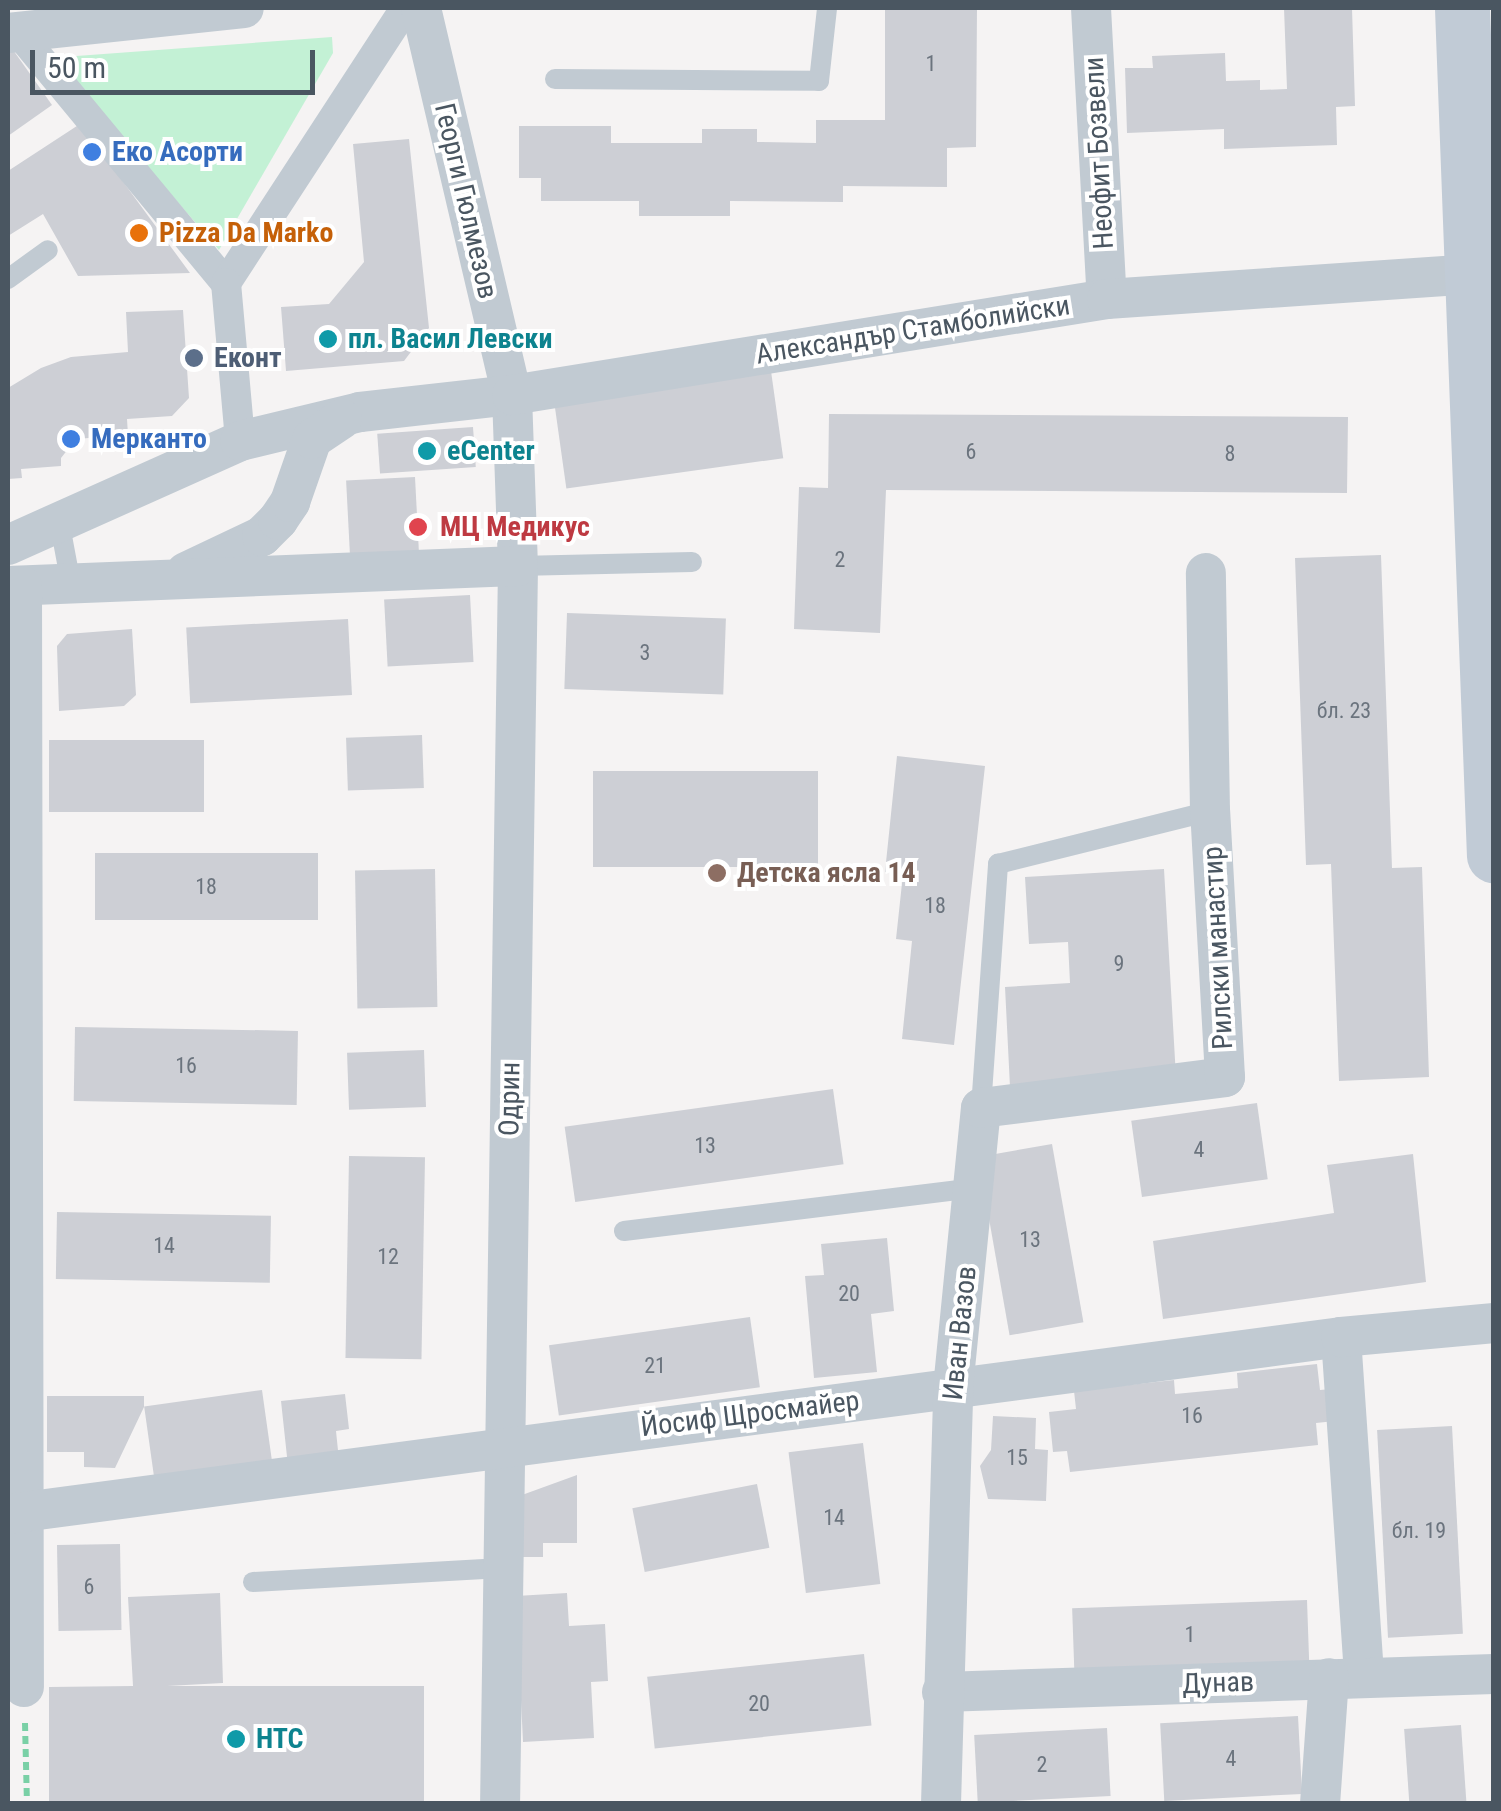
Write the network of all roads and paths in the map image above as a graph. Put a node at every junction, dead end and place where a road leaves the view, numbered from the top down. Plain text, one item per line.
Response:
1 (244, 8) edge
2 (405, 8) edge
3 (421, 8) edge
4 (827, 8) edge
5 (1090, 8) edge
6 (1462, 8) edge
7 (13, 32) edge
8 (556, 78) dead end
9 (48, 250) dead end
10 (1470, 274) junction
11 (8, 278) edge
12 (226, 283) junction
13 (1107, 298) junction
14 (512, 395) junction
15 (360, 412) junction
16 (240, 441) junction
17 (59, 520) junction
18 (8, 545) edge
19 (692, 562) dead end
20 (518, 566) junction
21 (1206, 573) dead end
22 (169, 580) junction
23 (72, 584) junction
24 (15, 586) edge
25 (1210, 811) junction
26 (1494, 854) edge
27 (981, 1108) junction
28 (975, 1188) junction
29 (624, 1231) dead end
30 (1494, 1323) edge
31 (1340, 1337) junction
32 (953, 1388) junction
33 (504, 1446) junction
34 (16, 1512) edge
35 (502, 1568) junction
36 (253, 1582) dead end
37 (1494, 1674) edge
38 (1346, 1677) junction
39 (24, 1687) joint
40 (942, 1692) junction
41 (27, 1804) edge
42 (500, 1804) edge
43 (941, 1804) edge
44 (1320, 1804) edge

1 - 7 street
2 - 12 street
3 - 14 street, Георги Гюлмезов
4 - 8 lane
5 - 13 street, Неофит Бозвели
6 - 10 main road
7 - 12 street
9 - 11 lane
10 - 13 street, Александър Стамболийски
10 - 26 main road
12 - 16 street
13 - 14 street, Александър Стамболийски
14 - 15 street, Александър Стамболийски
14 - 20 street, Одрин
15 - 16 street, Александър Стамболийски
15 - 22 street
16 - 17 street, Александър Стамболийски
17 - 18 street, Александър Стамболийски
17 - 23 lane
19 - 20 lane
20 - 22 street
20 - 33 street, Одрин
21 - 25 street, Рилски манастир
22 - 23 street
23 - 24 street
24 - 34 street
25 - 27 lane, Иван Вазов
25 - 27 street, Рилски манастир
27 - 28 street, Иван Вазов
28 - 29 lane
28 - 32 street, Иван Вазов
30 - 31 street, Йосиф Щросмайер
31 - 32 street, Йосиф Щросмайер
31 - 38 street
32 - 33 street, Йосиф Щросмайер
32 - 40 street, Иван Вазов
33 - 34 street, Йосиф Щросмайер
33 - 35 street, Одрин
34 - 39 street
35 - 36 lane
35 - 42 street, Одрин
37 - 38 street, Дунав
38 - 40 street, Дунав
38 - 44 street
39 - 41 path
40 - 43 street, Иван Вазов

